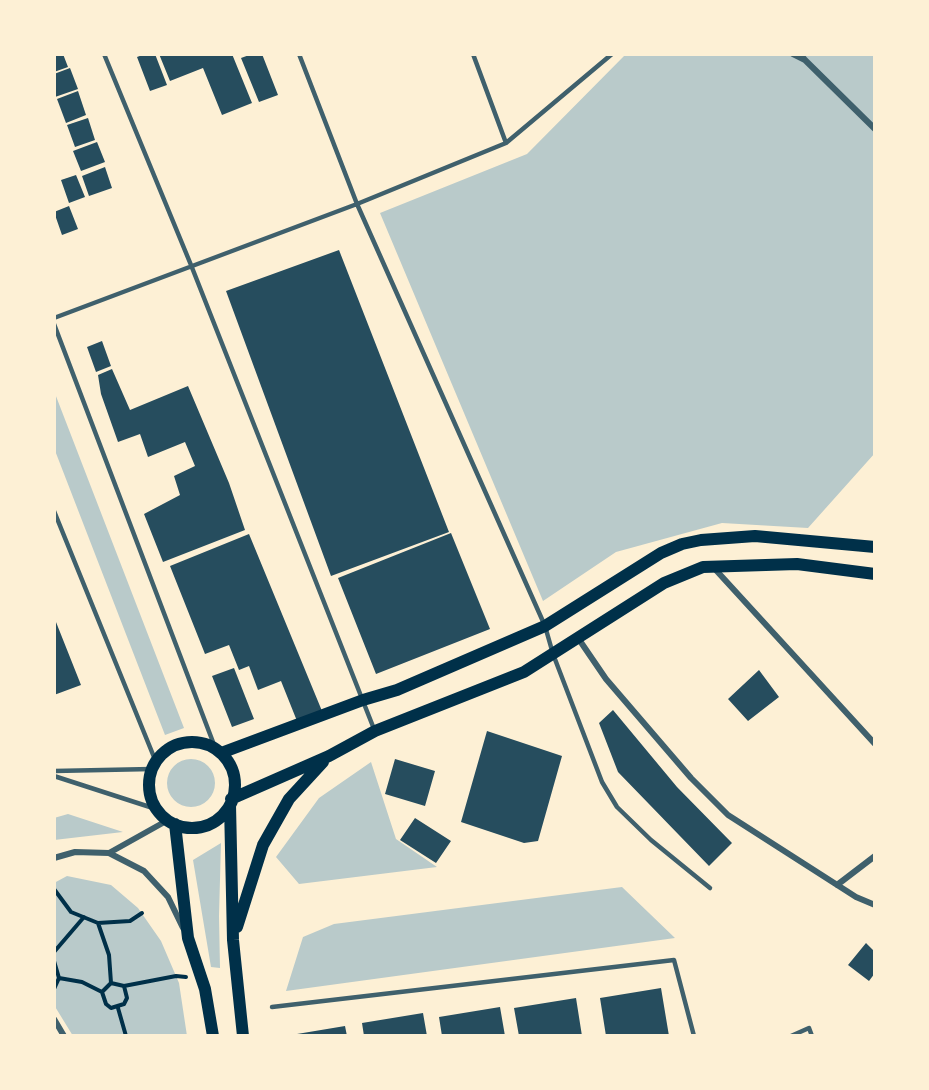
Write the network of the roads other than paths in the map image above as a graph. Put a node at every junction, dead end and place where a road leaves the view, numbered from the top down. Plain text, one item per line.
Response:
1 (104, 54) edge
2 (299, 54) edge
3 (473, 54) edge
4 (612, 54) edge
5 (793, 54) edge
6 (800, 54) edge
7 (805, 60) junction
8 (875, 129) edge
9 (506, 143) junction
10 (357, 204) junction
11 (191, 265) junction
12 (54, 318) edge
13 (54, 324) edge
14 (54, 510) edge
15 (875, 547) edge
16 (713, 567) junction
17 (875, 574) edge
18 (545, 626) junction
19 (578, 638) junction
20 (553, 654) junction
21 (363, 700) junction
22 (375, 731) junction
23 (875, 744) edge
24 (218, 752) junction
25 (329, 756) junction
26 (154, 765) junction
27 (54, 771) edge
28 (54, 776) edge
29 (231, 802) junction
30 (156, 809) junction
31 (172, 822) junction
32 (109, 853) junction
33 (875, 856) edge
34 (54, 858) edge
35 (837, 885) junction
36 (710, 888) dead end
37 (875, 905) edge
38 (188, 938) junction
39 (233, 940) junction
40 (272, 1007) dead end
41 (54, 1019) edge
42 (64, 1036) edge
43 (213, 1036) edge
44 (243, 1036) edge
45 (694, 1036) edge
46 (791, 1036) edge
47 (812, 1036) edge

1 - 11 lane
2 - 10 lane
3 - 9 lane
4 - 9 lane
5 - 7 street
6 - 7 street
7 - 8 street
9 - 10 lane
10 - 11 lane
10 - 18 lane
11 - 12 lane
11 - 21 lane
13 - 24 lane
14 - 26 lane
15 - 18 main road
16 - 17 main road
16 - 19 main road
16 - 23 street
18 - 20 lane
18 - 21 main road
19 - 20 main road
19 - 35 street
20 - 22 main road
20 - 36 lane
21 - 22 lane
21 - 24 main road
22 - 25 main road
24 - 26 main road
24 - 29 main road
25 - 29 main road
25 - 39 main road
26 - 27 lane
26 - 30 main road
28 - 30 lane
29 - 31 main road
29 - 39 main road
30 - 31 main road
31 - 32 street
31 - 38 main road
32 - 34 street
32 - 38 street
33 - 35 street
35 - 37 street
38 - 43 main road
39 - 44 main road
40 - 45 lane
41 - 42 street
46 - 47 lane

